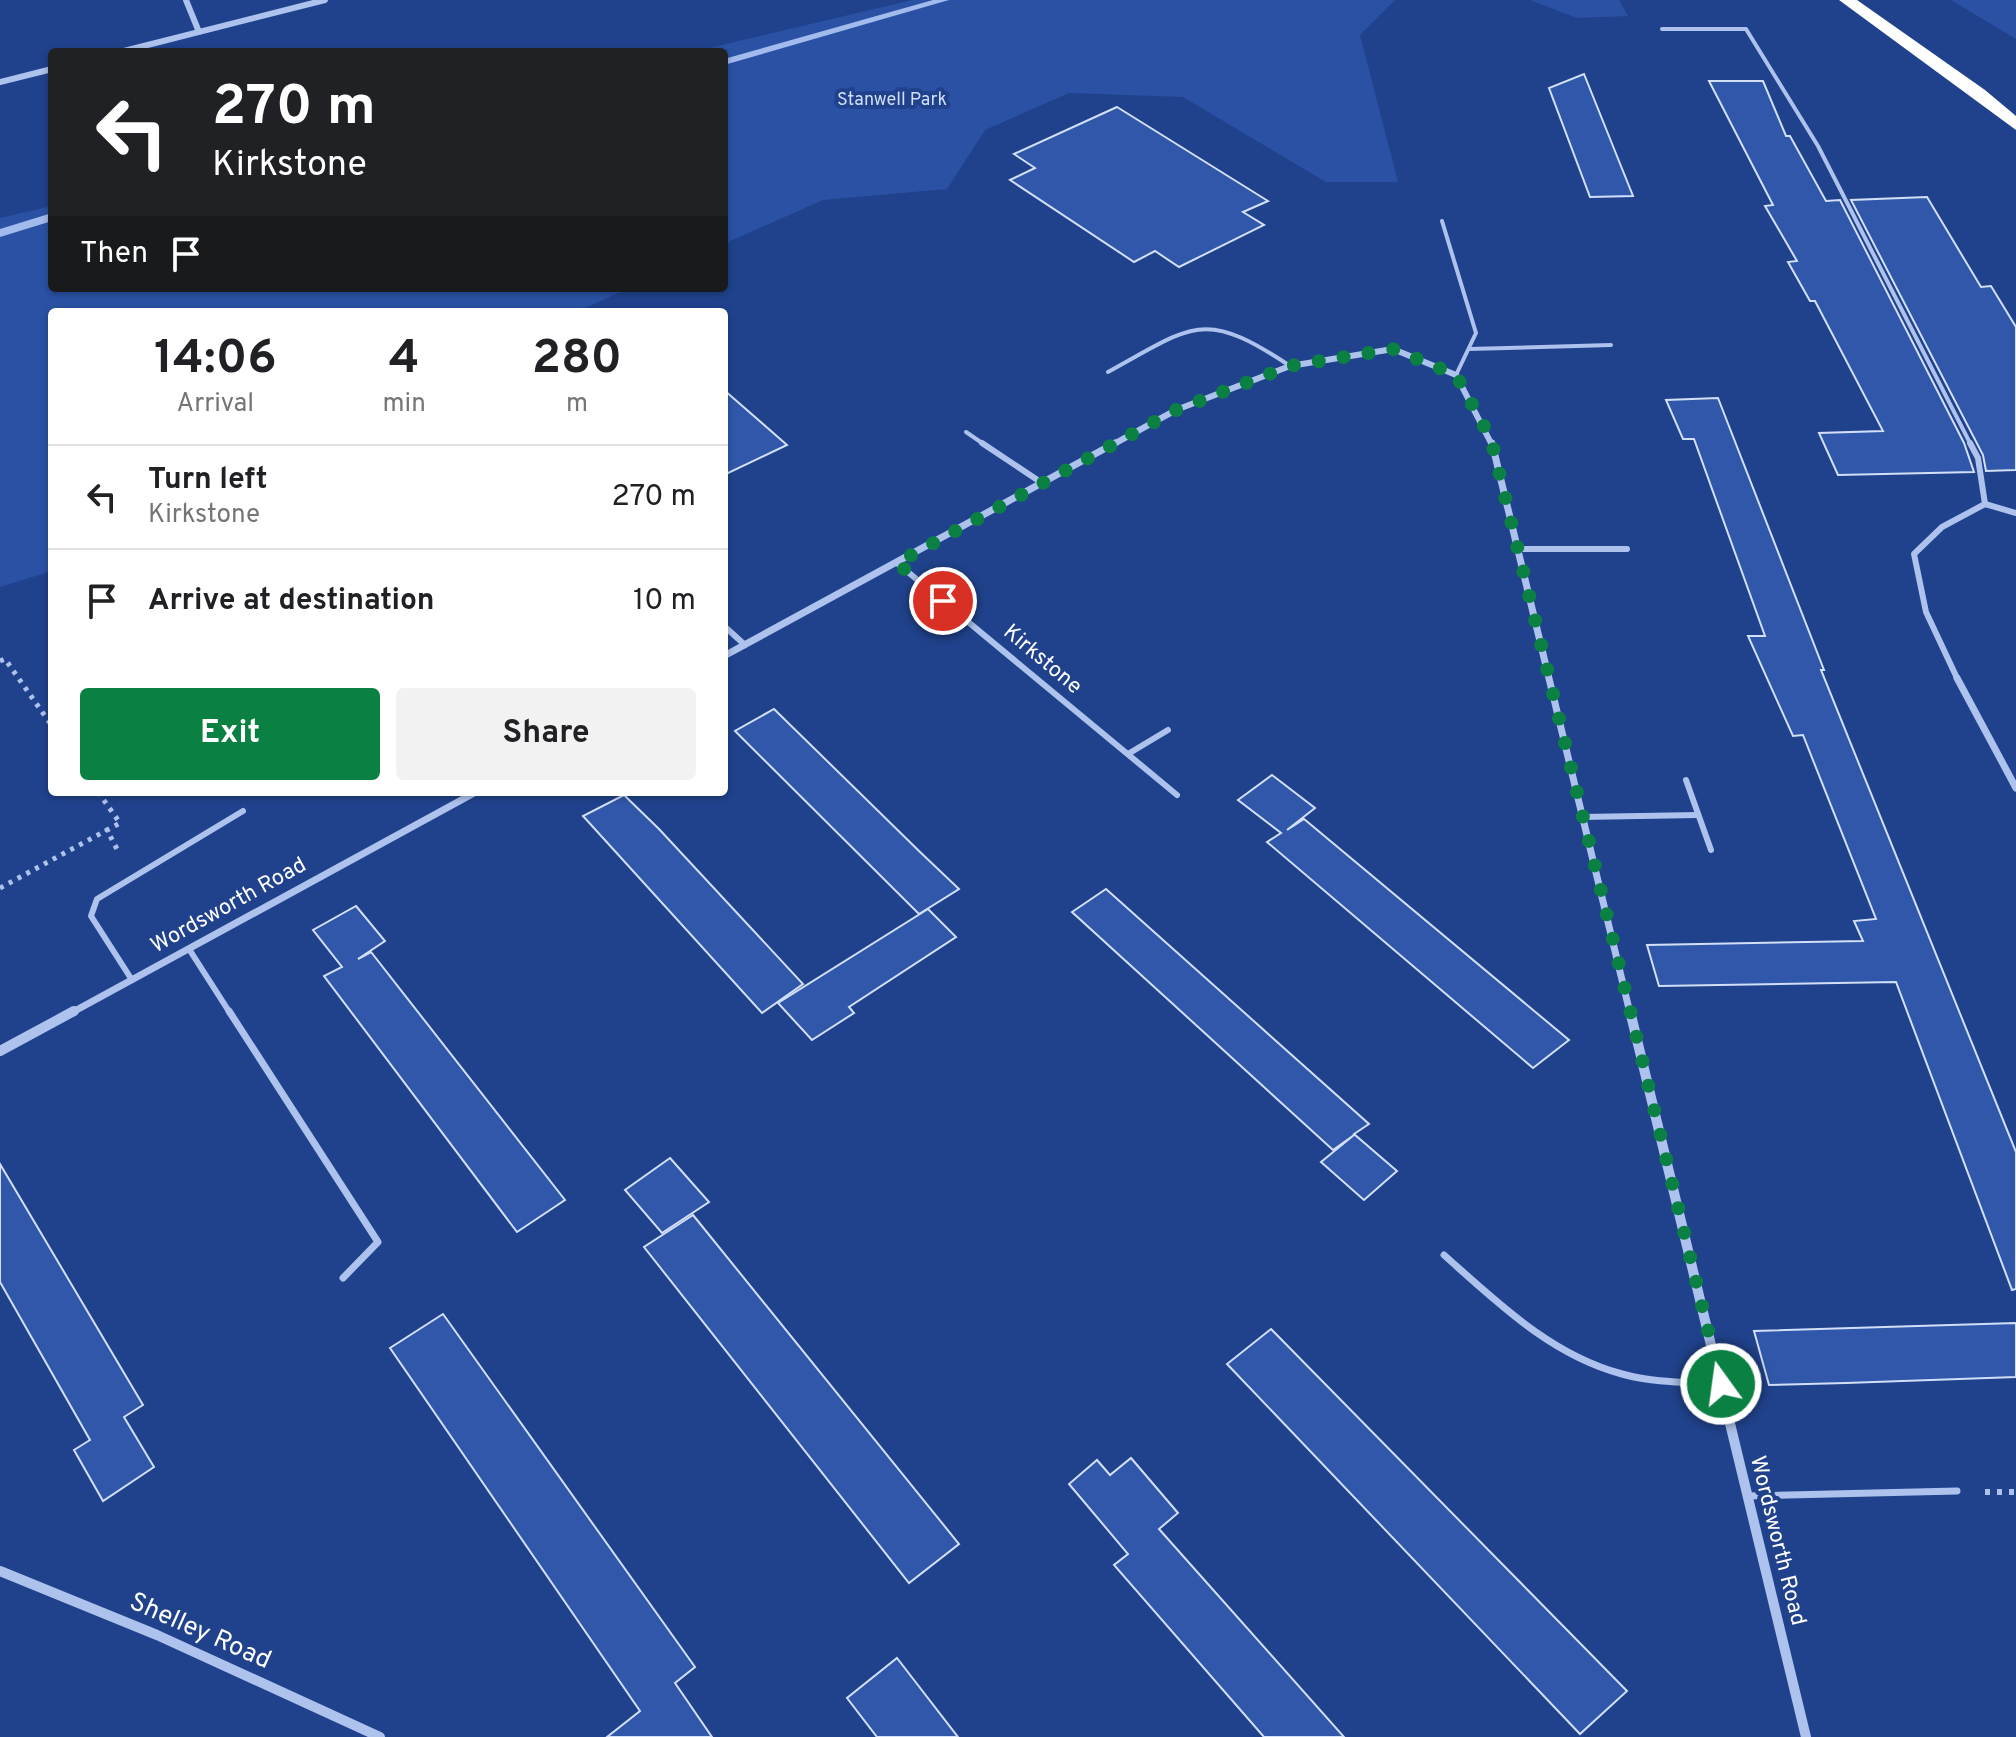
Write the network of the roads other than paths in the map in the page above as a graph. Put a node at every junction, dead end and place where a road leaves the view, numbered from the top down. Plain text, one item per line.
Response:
1 (186, 0) edge
2 (325, 0) edge
3 (1847, 0) edge
4 (1662, 29) dead end
5 (199, 32) junction
6 (136, 48) edge
7 (48, 70) edge
8 (0, 82) edge
9 (2016, 125) edge
10 (1442, 221) dead end
11 (1611, 345) dead end
12 (1469, 349) junction
13 (1290, 366) junction
14 (1108, 372) dead end
15 (1456, 375) junction
16 (966, 432) dead end
17 (1042, 483) junction
18 (1985, 504) junction
19 (2016, 513) edge
20 (1518, 549) junction
21 (1627, 549) dead end
22 (897, 563) junction
23 (728, 630) edge
24 (745, 645) junction
25 (728, 654) edge
26 (1957, 678) joint
27 (1168, 730) dead end
28 (1128, 754) junction
29 (1686, 780) dead end
30 (2016, 788) edge
31 (1177, 795) dead end
32 (469, 796) edge
33 (243, 811) dead end
34 (1698, 815) junction
35 (1582, 817) junction
36 (1711, 850) dead end
37 (189, 949) junction
38 (132, 980) junction
39 (0, 1051) edge
40 (1444, 1255) dead end
41 (343, 1278) dead end
42 (1721, 1384) junction
43 (1957, 1491) dead end
44 (1747, 1496) junction
45 (0, 1571) edge
46 (380, 1737) edge
47 (1806, 1737) edge

1 - 5 street
2 - 5 street
3 - 9 highway
4 - 18 lane
5 - 6 street
7 - 8 street
10 - 12 lane
11 - 12 lane
12 - 15 lane
13 - 14 lane
13 - 15 street
13 - 17 street
15 - 20 street, Wordsworth Road
16 - 17 lane
17 - 22 street
18 - 19 lane
18 - 26 lane
20 - 21 lane
20 - 35 street, Wordsworth Road
22 - 24 street
22 - 28 lane, Kirkstone
23 - 24 lane
24 - 25 street
26 - 30 street
27 - 28 lane
28 - 31 lane, Kirkstone
29 - 34 lane
32 - 37 street, Wordsworth Road
33 - 38 lane
34 - 35 lane
34 - 36 lane
35 - 42 street, Wordsworth Road
37 - 38 street, Wordsworth Road
37 - 41 lane
38 - 39 street, Wordsworth Road
40 - 42 lane
42 - 44 street, Wordsworth Road
43 - 44 lane
44 - 47 street, Wordsworth Road
45 - 46 street, Shelley Road

